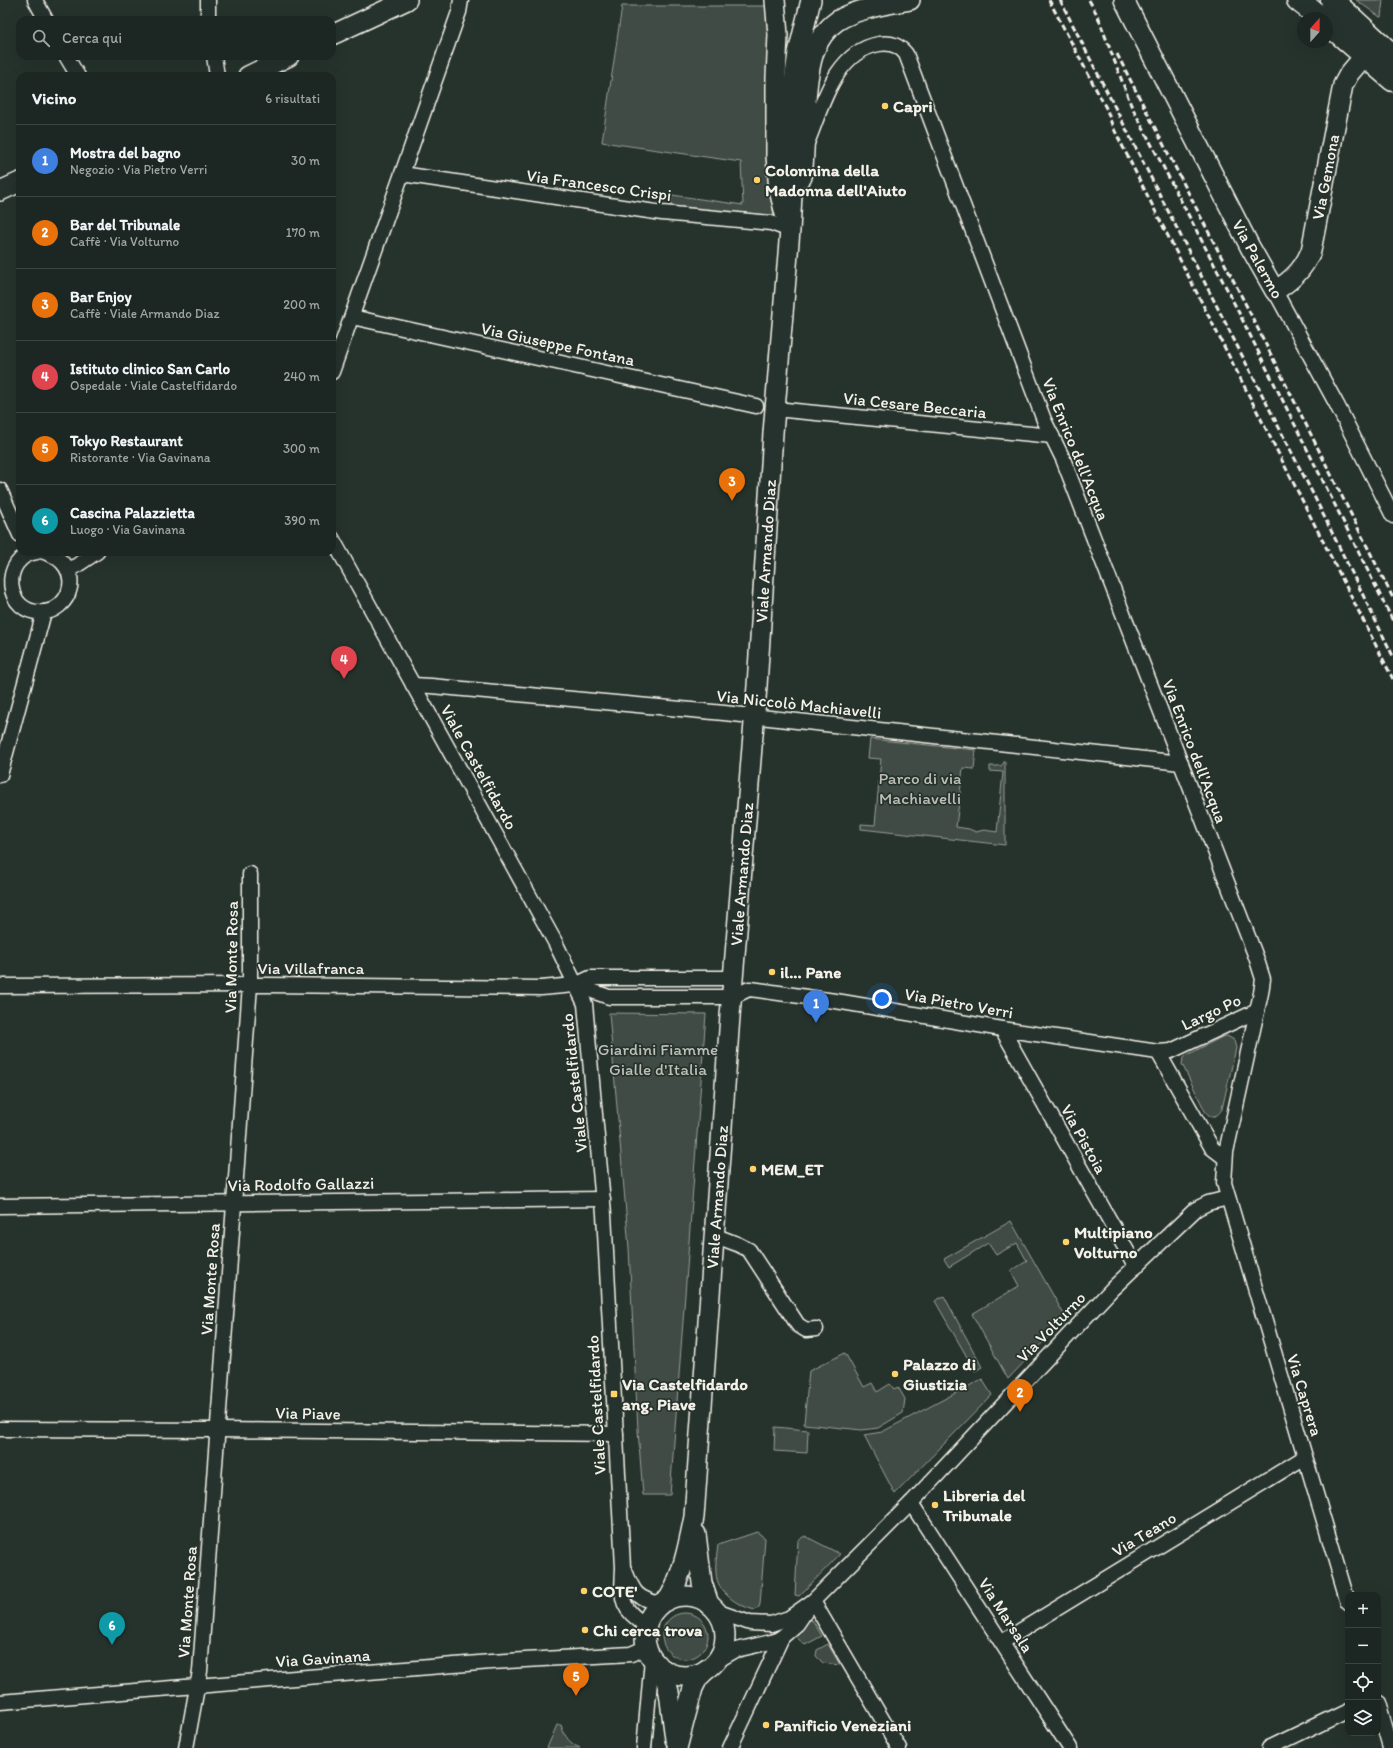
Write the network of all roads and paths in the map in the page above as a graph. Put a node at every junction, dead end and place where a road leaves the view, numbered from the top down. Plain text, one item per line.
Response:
1 (35, 0) edge
2 (208, 0) edge
3 (407, 0) edge
4 (462, 0) edge
5 (775, 0) edge
6 (786, 0) edge
7 (811, 0) edge
8 (851, 0) edge
9 (902, 0) edge
10 (910, 0) edge
11 (1124, 0) edge
12 (1298, 0) edge
13 (1332, 0) edge
14 (1335, 0) edge
15 (1313, 12) edge
16 (44, 16) edge
17 (208, 16) edge
18 (1333, 28) edge
19 (336, 33) edge
20 (1393, 42) edge
21 (1365, 55) junction
22 (1393, 56) edge
23 (68, 60) edge
24 (215, 60) edge
25 (281, 60) edge
26 (76, 72) edge
27 (216, 72) edge
28 (256, 72) edge
29 (1393, 80) edge
30 (805, 147) junction
31 (776, 156) junction
32 (402, 174) junction
33 (16, 184) edge
34 (0, 191) edge
35 (790, 230) junction
36 (1275, 291) junction
37 (352, 317) junction
38 (336, 361) edge
39 (753, 405) dead end
40 (775, 409) junction
41 (1052, 436) junction
42 (0, 490) edge
43 (1393, 516) edge
44 (16, 526) edge
45 (336, 545) edge
46 (24, 556) edge
47 (56, 556) edge
48 (91, 556) edge
49 (68, 569) junction
50 (5, 586) edge
51 (44, 612) junction
52 (413, 685) junction
53 (754, 717) junction
54 (1181, 763) junction
55 (0, 775) edge
56 (250, 874) dead end
57 (734, 978) junction
58 (250, 985) junction
59 (575, 985) junction
60 (0, 986) edge
61 (732, 997) junction
62 (1257, 1011) junction
63 (1002, 1029) junction
64 (1158, 1052) junction
65 (1225, 1158) junction
66 (1228, 1198) junction
67 (603, 1200) junction
68 (234, 1203) junction
69 (0, 1206) edge
70 (716, 1236) junction
71 (1136, 1267) junction
72 (816, 1329) dead end
73 (0, 1429) edge
74 (217, 1430) junction
75 (616, 1434) junction
76 (1305, 1457) junction
77 (911, 1503) junction
78 (694, 1517) junction
79 (624, 1567) junction
80 (1345, 1592) edge
81 (813, 1601) junction
82 (664, 1602) junction
83 (712, 1607) junction
84 (647, 1626) junction
85 (782, 1637) junction
86 (1002, 1642) junction
87 (654, 1658) junction
88 (712, 1665) junction
89 (198, 1685) junction
90 (0, 1702) edge
91 (1345, 1711) edge
92 (1381, 1713) edge
93 (677, 1747) edge
94 (186, 1748) edge
95 (644, 1748) edge
96 (730, 1748) edge
97 (899, 1748) edge
98 (1070, 1748) edge
99 (1269, 1748) edge
100 (1391, 1748) edge

1 - 16 street
2 - 17 street
3 - 19 main road
4 - 32 street
5 - 31 main road
6 - 31 main road
7 - 35 main road
8 - 9 main road
10 - 30 main road
11 - 36 main road, Via Palermo
12 - 15 main road
13 - 22 main road
14 - 20 main road
18 - 21 main road
21 - 29 main road
21 - 36 main road, Via Gemona
23 - 26 street
24 - 27 street
25 - 28 main road
30 - 35 main road
30 - 41 street, Via Enrico dell'Acqua
31 - 35 main road
32 - 35 street, Via Francesco Crispi
32 - 37 street
33 - 34 main road
35 - 40 main road, Viale Armando Diaz
36 - 43 street, Via Palermo
37 - 38 street
37 - 39 street, Via Giuseppe Fontana
40 - 41 street, Via Cesare Beccaria
40 - 53 main road, Viale Armando Diaz
41 - 54 street, Via Enrico dell'Acqua
42 - 44 street
45 - 52 street, Viale Castelfidardo
46 - 50 street
47 - 49 street
48 - 49 street
49 - 51 street
50 - 51 street
51 - 55 street
52 - 53 street, Via Niccolò Machiavelli
52 - 59 street, Viale Castelfidardo
53 - 54 street, Via Niccolò Machiavelli
53 - 57 main road, Viale Armando Diaz
54 - 62 street, Via Enrico dell'Acqua
56 - 58 street, Via Monte Rosa
57 - 59 street
57 - 61 main road, Viale Armando Diaz
58 - 59 street, Via Villafranca
58 - 60 street, Via Villafranca
58 - 68 street, Via Monte Rosa
59 - 61 street
59 - 67 street, Viale Castelfidardo
61 - 63 street, Via Pietro Verri
61 - 70 main road, Viale Armando Diaz
62 - 64 street, Largo Po
62 - 65 street, Largo Po
63 - 64 street, Via Pietro Verri
63 - 71 street, Via Pistoia
64 - 65 street
65 - 66 street, Largo Po
66 - 71 street, Via Volturno
66 - 76 street, Via Caprera
67 - 68 street, Via Rodolfo Gallazzi
67 - 75 street, Viale Castelfidardo
68 - 69 street, Via Rodolfo Gallazzi
68 - 74 street, Via Monte Rosa
70 - 72 street
70 - 78 main road, Viale Armando Diaz
71 - 77 street, Via Volturno
73 - 74 street, Via Piave
74 - 75 street, Via Piave
74 - 89 street, Via Monte Rosa
75 - 79 street, Viale Castelfidardo
76 - 80 street, Via Caprera
76 - 86 street, Via Teano
77 - 81 street, Via Volturno
77 - 86 street, Via Marsala
78 - 82 main road, Viale Armando Diaz
78 - 83 main road, Viale Armando Diaz
79 - 82 street, Viale Castelfidardo
79 - 84 street, Viale Castelfidardo
81 - 83 street
81 - 85 street
81 - 97 street
82 - 83 main road
82 - 84 main road
83 - 88 main road
84 - 87 main road
85 - 88 street
85 - 96 street
86 - 98 street, Via Marsala
87 - 88 main road
87 - 89 street, Via Gavinana
87 - 93 main road
87 - 95 street
88 - 93 main road
89 - 90 street, Via Gavinana
89 - 94 street, Via Monte Rosa
91 - 99 street
92 - 100 street

